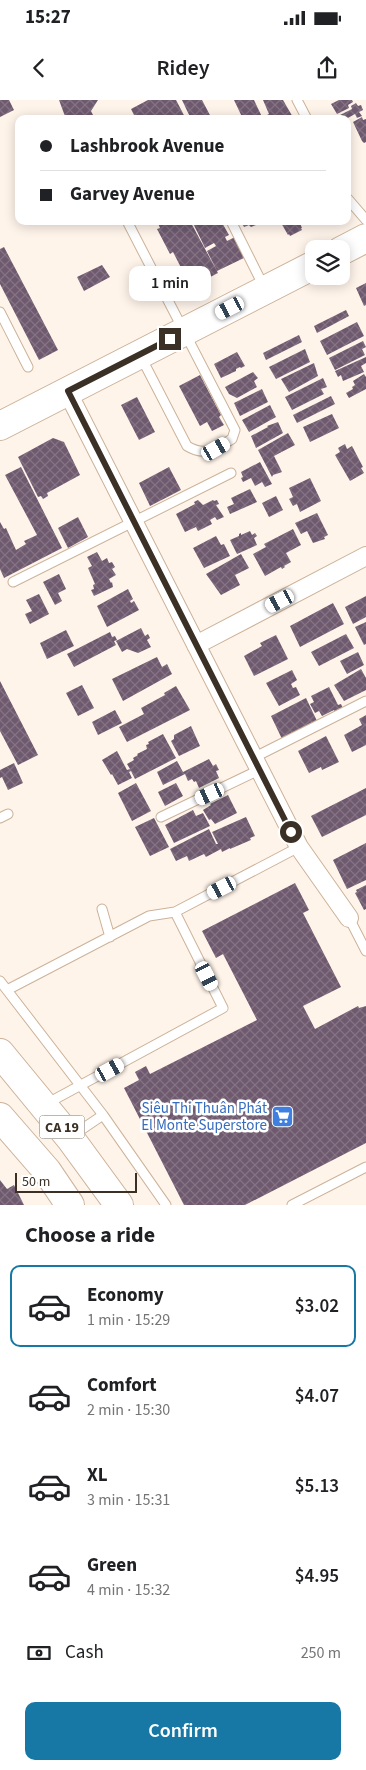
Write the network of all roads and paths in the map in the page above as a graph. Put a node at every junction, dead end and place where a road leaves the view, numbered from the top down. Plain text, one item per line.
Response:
1 (297, 100) edge
2 (305, 115) edge
3 (351, 202) edge
4 (366, 220) edge
5 (129, 225) edge
6 (233, 225) edge
7 (366, 238) edge
8 (350, 246) edge
9 (305, 270) edge
10 (266, 290) junction
11 (0, 312) edge
12 (184, 331) junction
13 (140, 354) junction
14 (28, 367) dead end
15 (68, 391) junction
16 (1, 423) edge
17 (232, 473) dead end
18 (134, 523) junction
19 (364, 562) edge
20 (13, 582) dead end
21 (196, 646) junction
22 (366, 700) edge
23 (256, 764) junction
24 (161, 817) dead end
25 (299, 847) junction
26 (102, 909) dead end
27 (175, 912) junction
28 (349, 918) joint
29 (110, 937) junction
30 (366, 951) edge
31 (0, 980) edge
32 (7, 990) junction
33 (0, 1053) edge
34 (81, 1085) junction
35 (0, 1096) edge
36 (44, 1106) junction
37 (103, 1115) junction
38 (0, 1118) edge
39 (70, 1138) junction
40 (19, 1139) junction
41 (366, 1167) edge
42 (70, 1205) edge
43 (119, 1205) edge
44 (166, 1205) edge
45 (292, 1205) edge

1 - 2 lane
3 - 4 lane
5 - 12 lane
6 - 10 lane
7 - 8 main road
9 - 10 main road
10 - 12 main road
11 - 14 lane
12 - 13 main road
12 - 13 lane
13 - 15 main road
15 - 16 main road
15 - 18 street
17 - 18 lane
18 - 20 lane
18 - 21 street
19 - 21 street
21 - 23 street
22 - 23 lane
23 - 24 lane
23 - 25 street
25 - 27 lane
25 - 28 street
26 - 29 lane
27 - 29 lane
27 - 34 lane
28 - 30 lane
29 - 32 lane
31 - 32 lane
32 - 34 lane
33 - 36 main road, CA 19
34 - 36 lane
34 - 37 lane
35 - 40 main road
36 - 39 main road, CA 19
37 - 39 lane
37 - 44 lane
38 - 40 main road, CA 19
39 - 43 main road, CA 19
40 - 42 main road, CA 19
41 - 45 lane

